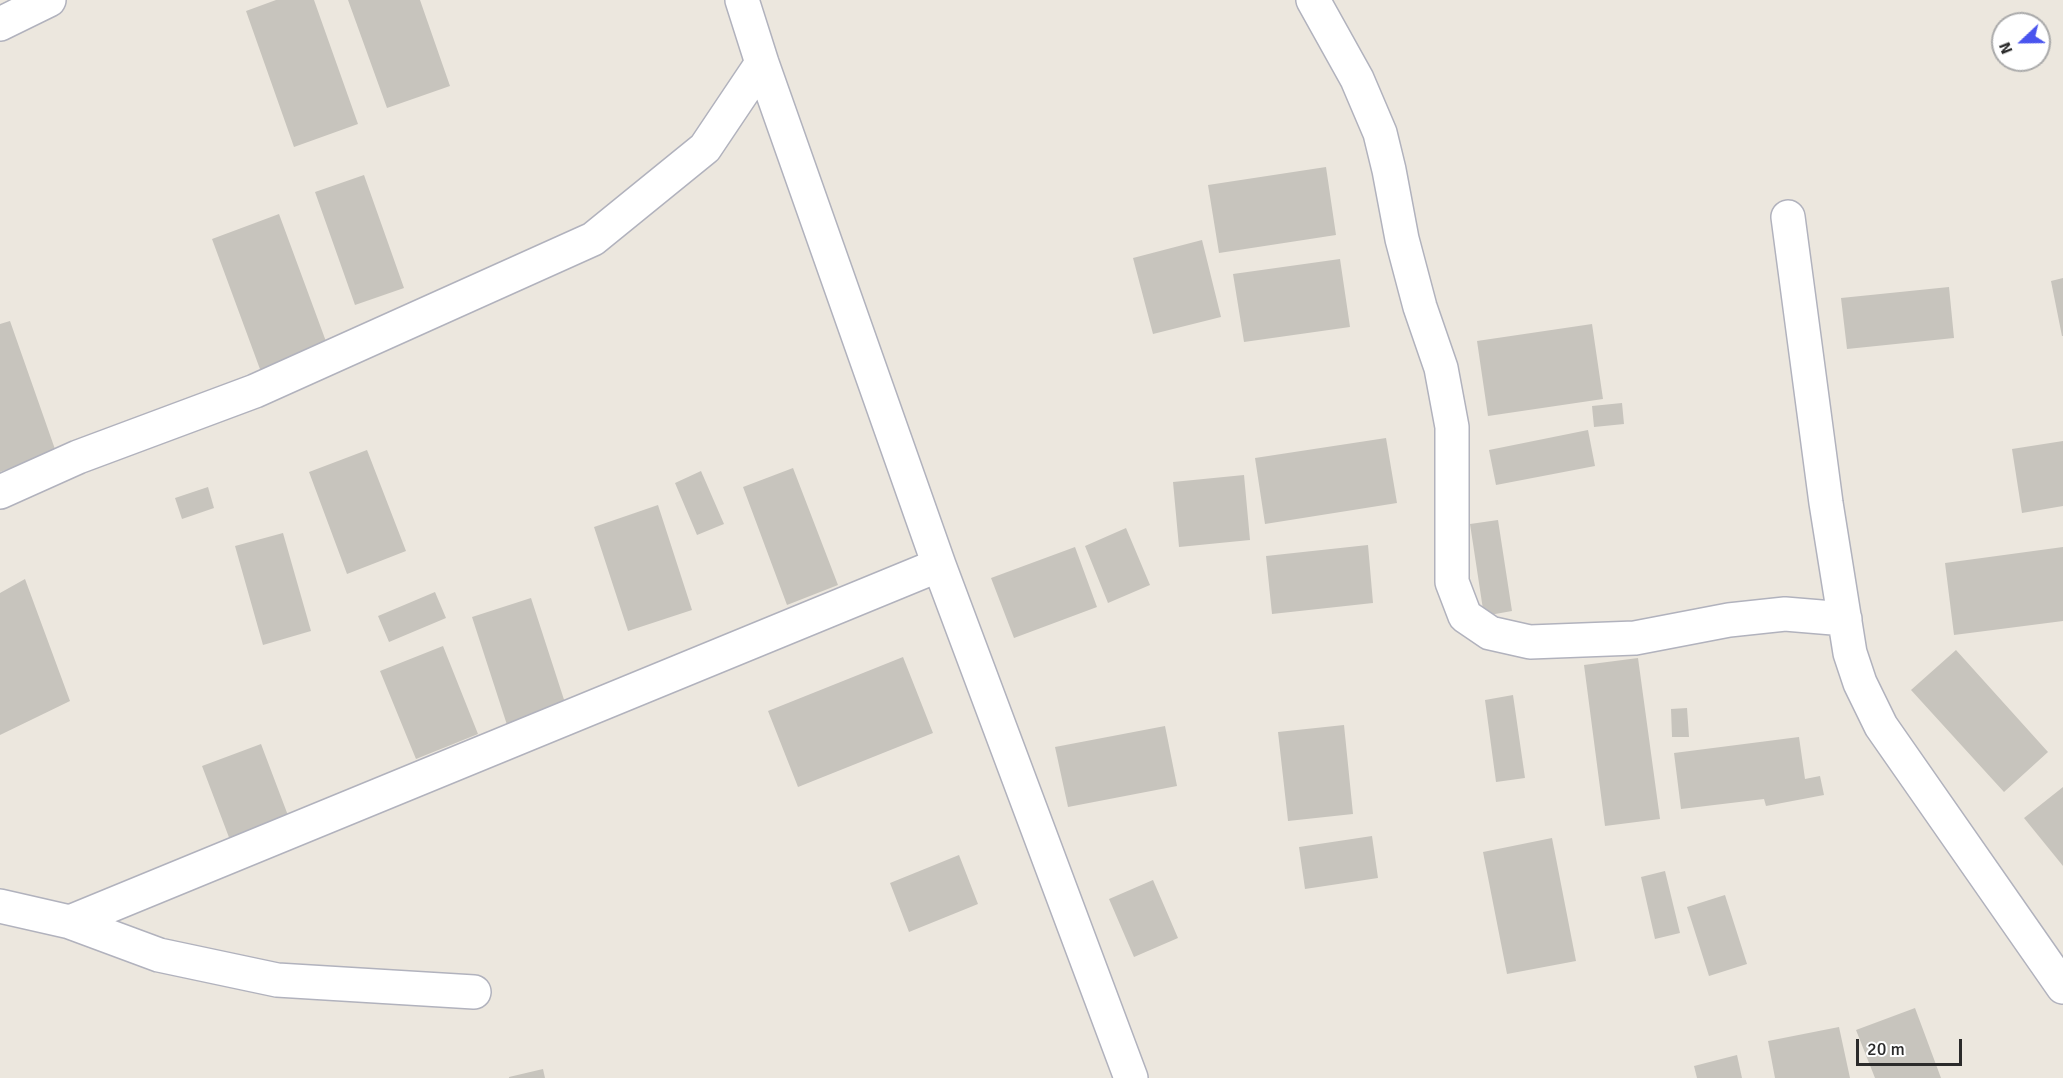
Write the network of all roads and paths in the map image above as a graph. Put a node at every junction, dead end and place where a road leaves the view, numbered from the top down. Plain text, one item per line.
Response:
1 (49, 0) edge
2 (742, 0) edge
3 (1313, 0) edge
4 (0, 24) edge
5 (762, 63) junction
6 (1788, 217) dead end
7 (0, 492) edge
8 (939, 565) junction
9 (1845, 619) junction
10 (0, 906) edge
11 (70, 922) junction
12 (2063, 987) edge
13 (474, 992) dead end
14 (1131, 1078) edge

1 - 4 street
2 - 5 street
3 - 9 street
5 - 7 street
5 - 8 street
6 - 9 street
8 - 11 street
8 - 14 street
9 - 12 street
10 - 11 street
11 - 13 street

